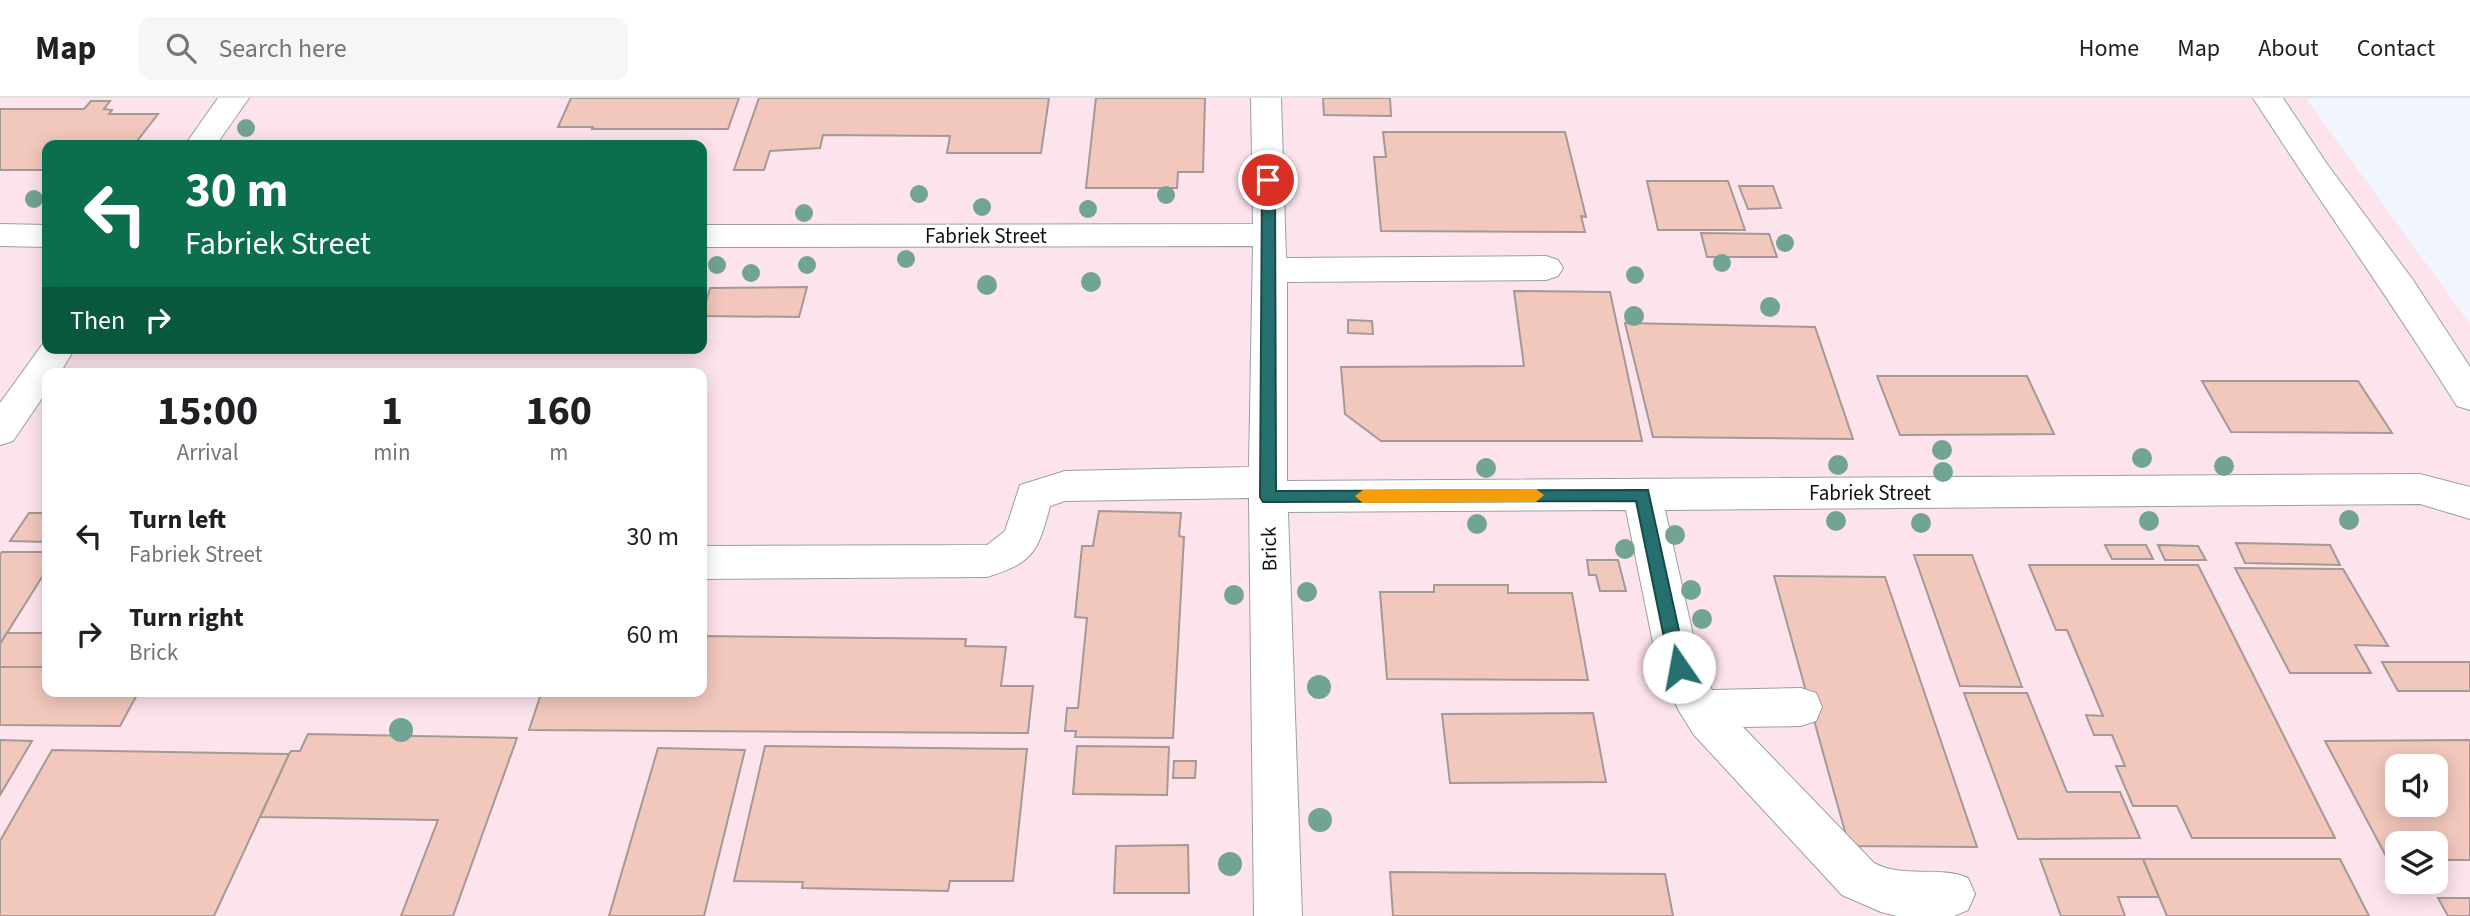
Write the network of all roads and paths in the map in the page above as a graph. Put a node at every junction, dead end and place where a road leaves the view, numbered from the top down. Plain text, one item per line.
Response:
1 (234, 98) edge
2 (1266, 98) edge
3 (2267, 98) edge
4 (204, 140) edge
5 (0, 235) edge
6 (42, 236) edge
7 (707, 236) edge
8 (1270, 253) junction
9 (1546, 268) dead end
10 (42, 371) edge
11 (2470, 396) edge
12 (0, 431) edge
13 (1268, 490) junction
14 (1642, 494) junction
15 (2470, 503) edge
16 (707, 563) edge
17 (1801, 708) dead end
18 (1701, 709) junction
19 (1952, 894) dead end
20 (1278, 916) edge

1 - 4 street
2 - 8 street, Brick
3 - 11 street
5 - 6 street
7 - 8 street, Fabriek Street
8 - 9 street, Fabriek Street
8 - 13 street, Brick
10 - 12 street
13 - 14 street, Fabriek Street
13 - 16 street, Fabriek Street
13 - 20 street, Brick
14 - 15 street, Fabriek Street
14 - 18 street
17 - 18 street
18 - 19 street

